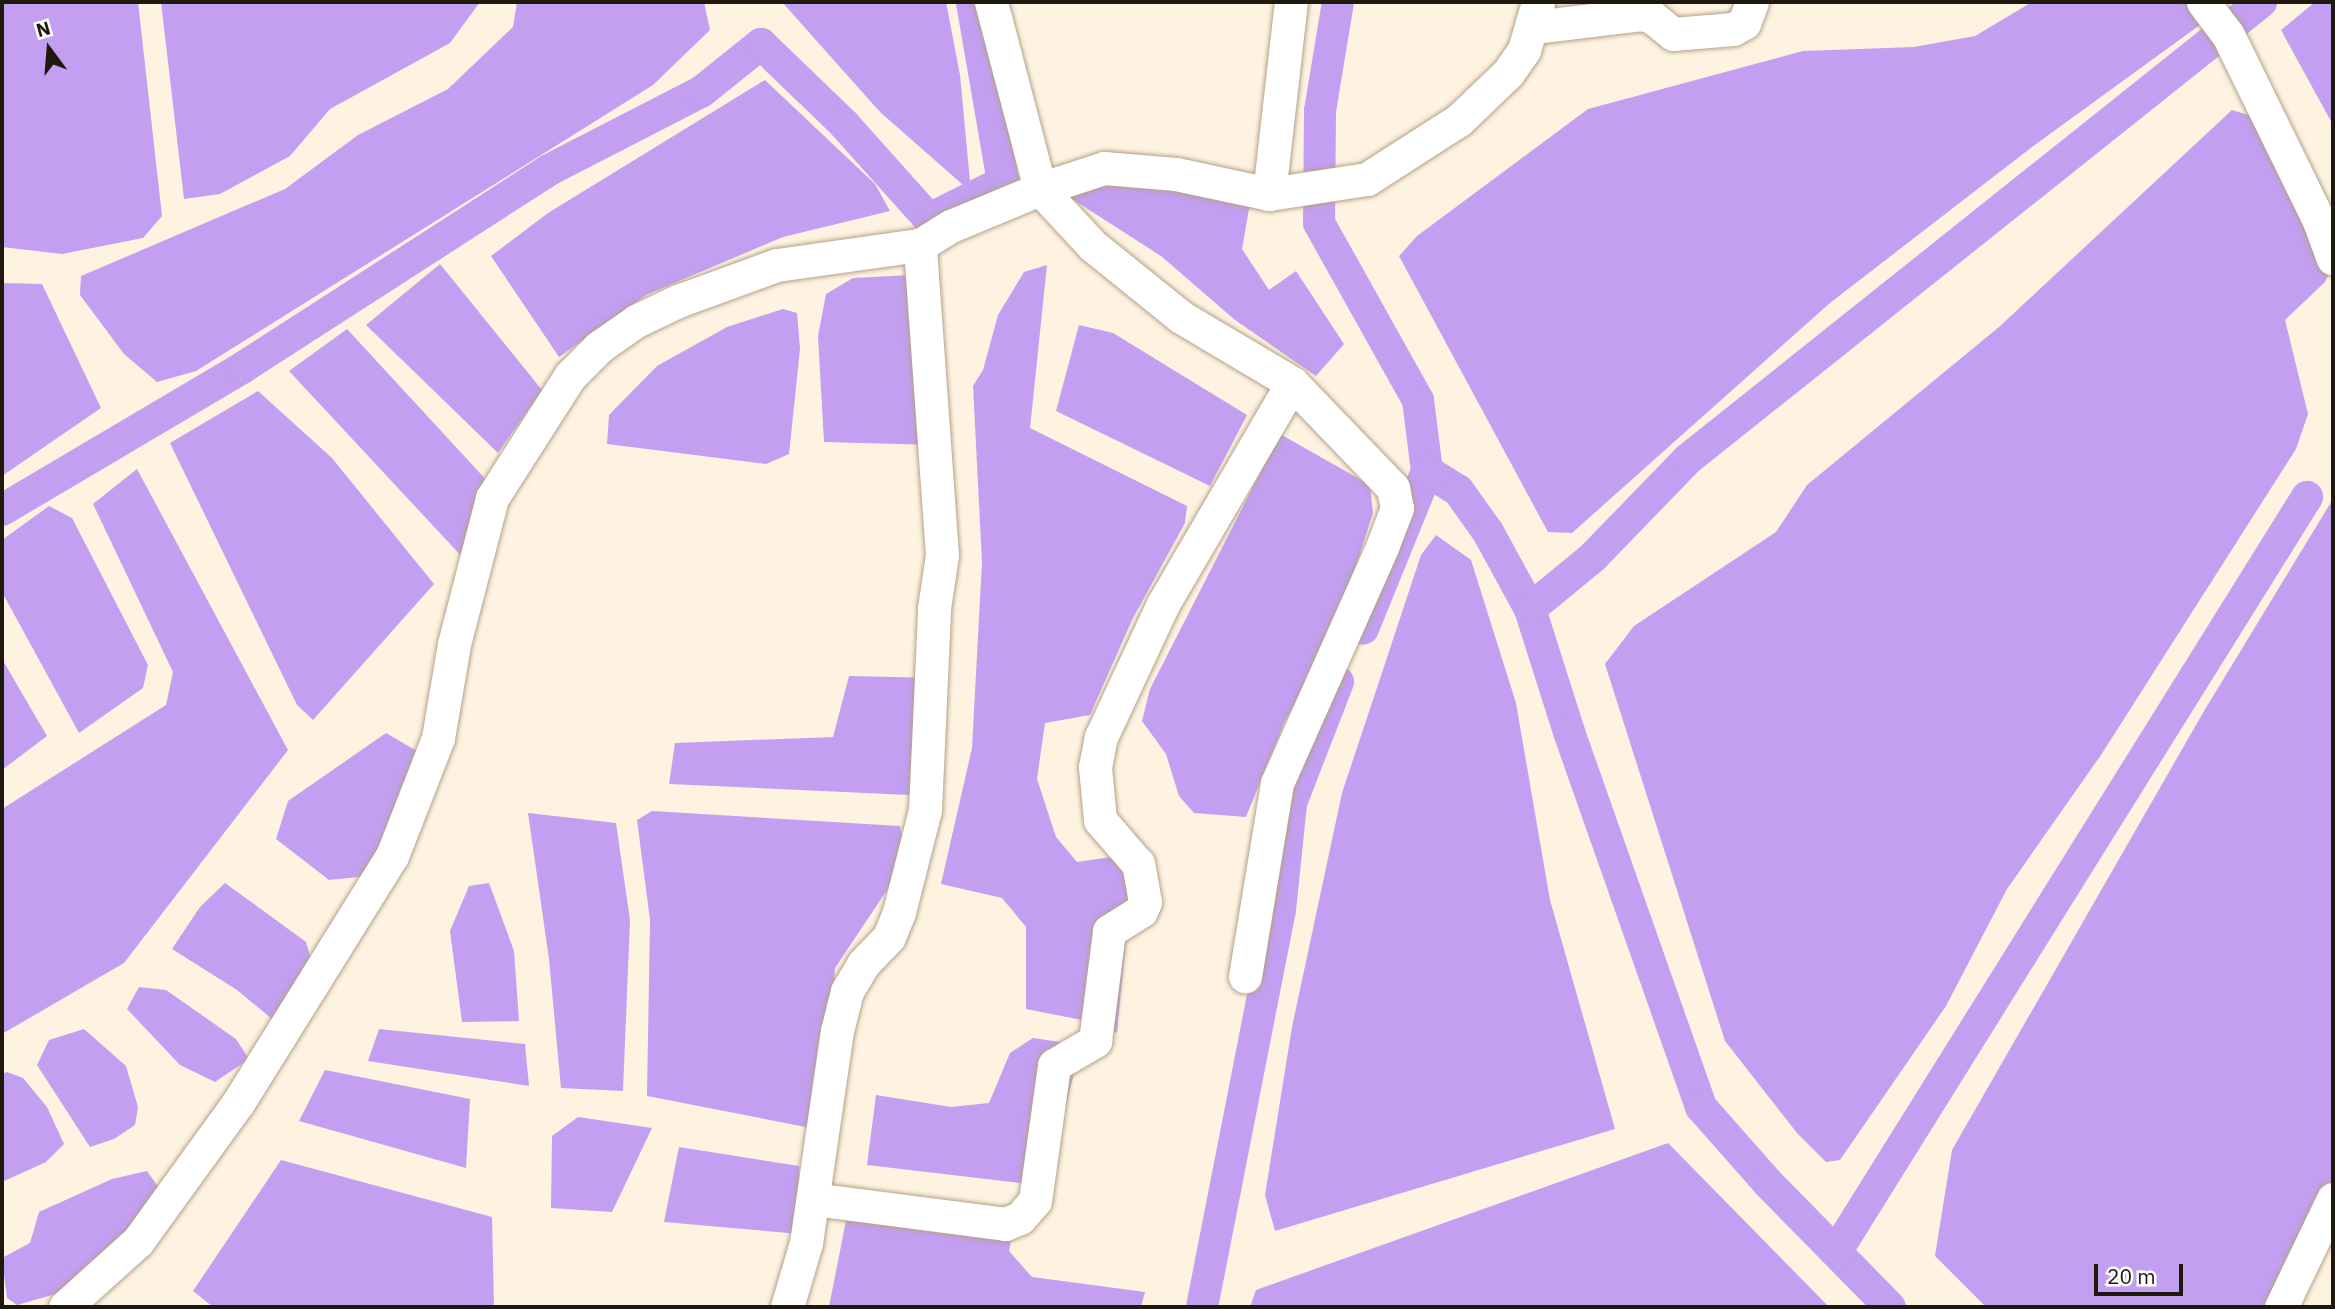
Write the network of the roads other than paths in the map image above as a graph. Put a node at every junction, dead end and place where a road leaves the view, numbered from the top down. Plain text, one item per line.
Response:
1 (991, 2) edge
2 (1292, 2) edge
3 (1752, 2) edge
4 (1536, 14) edge
5 (2216, 18) edge
6 (1040, 189) junction
7 (1274, 194) junction
8 (920, 245) junction
9 (2333, 259) edge
10 (1292, 383) junction
11 (1245, 976) dead end
12 (813, 1199) junction
13 (2333, 1199) edge
14 (65, 1307) edge
15 (787, 1307) edge
16 (2281, 1307) edge

1 - 6 street
2 - 7 street
3 - 4 street
4 - 7 street
5 - 9 street
6 - 7 street
6 - 8 street
6 - 10 street
8 - 12 street
8 - 14 street
10 - 11 street
10 - 12 street
12 - 15 street
13 - 16 street

